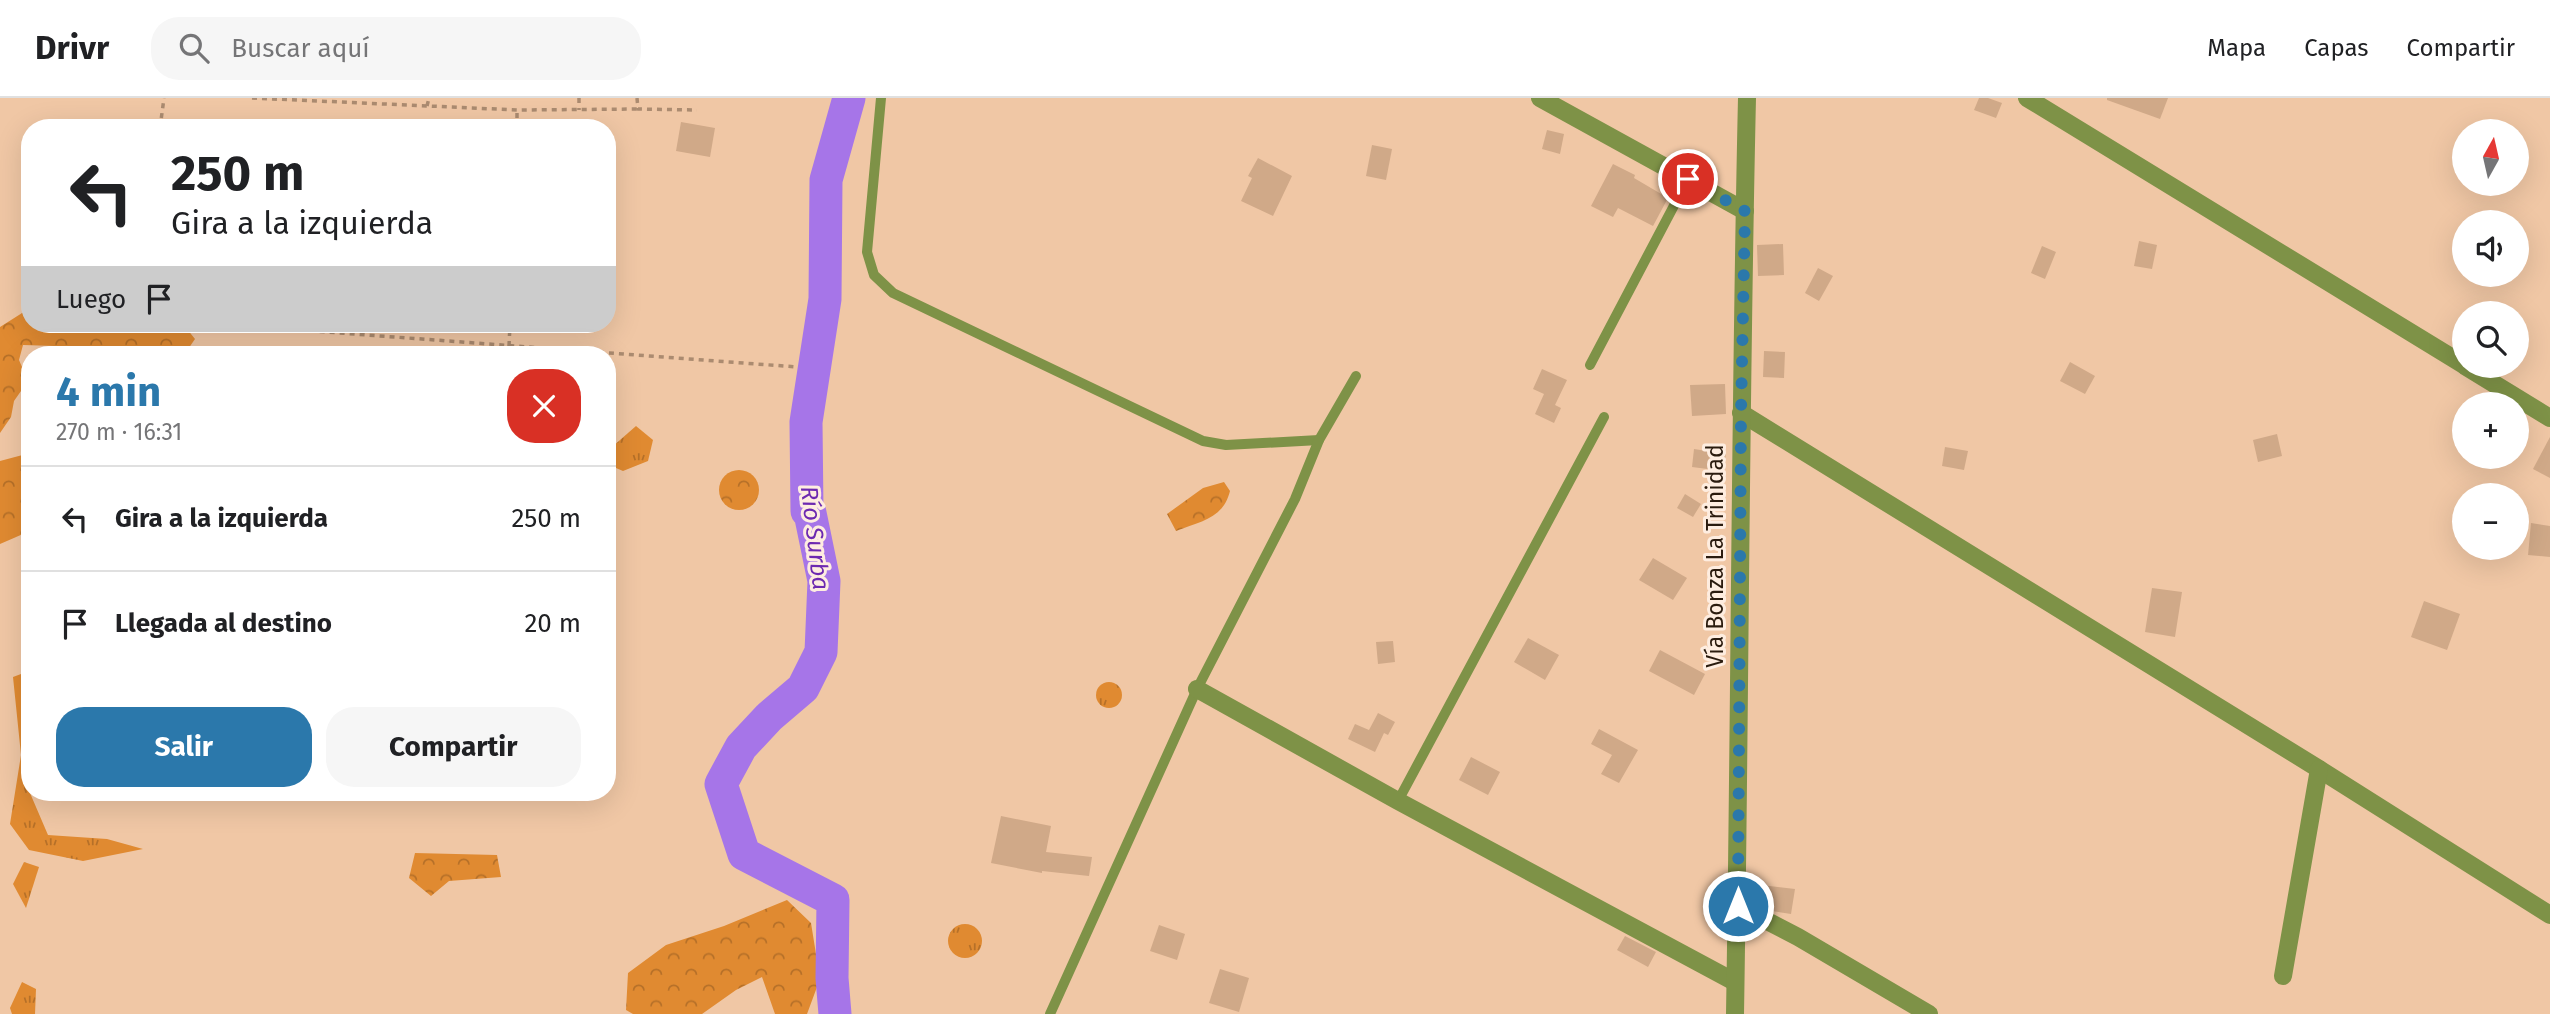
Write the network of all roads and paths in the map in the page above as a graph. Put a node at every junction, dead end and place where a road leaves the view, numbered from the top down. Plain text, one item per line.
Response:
1 (164, 98) edge
2 (252, 98) edge
3 (429, 98) edge
4 (579, 98) edge
5 (637, 98) edge
6 (881, 98) edge
7 (1540, 98) edge
8 (1747, 98) edge
9 (2027, 98) edge
10 (427, 106) junction
11 (638, 109) junction
12 (517, 110) junction
13 (579, 110) junction
14 (697, 110) dead end
15 (161, 119) edge
16 (517, 119) edge
17 (1688, 179) junction
18 (1745, 211) junction
19 (338, 333) edge
20 (510, 333) edge
21 (509, 346) joint
22 (616, 354) edge
23 (2452, 359) edge
24 (1590, 365) dead end
25 (797, 367) dead end
26 (1356, 376) dead end
27 (2484, 378) edge
28 (1741, 413) junction
29 (1604, 417) dead end
30 (2550, 418) edge
31 (1319, 440) junction
32 (1197, 689) junction
33 (2319, 769) junction
34 (1398, 801) junction
35 (1738, 906) junction
36 (2550, 915) edge
37 (2284, 976) dead end
38 (1735, 982) junction
39 (1050, 1014) edge
40 (1735, 1014) edge
41 (1929, 1014) edge

1 - 15 path
2 - 10 path
3 - 10 path
4 - 13 path
5 - 11 path
6 - 31 lane
7 - 17 street
8 - 18 street, Vía Bonza La Trinidad
9 - 23 street
10 - 12 path
11 - 13 path
11 - 14 path
12 - 13 path
12 - 16 path
17 - 18 street
17 - 24 lane
18 - 28 street, Vía Bonza La Trinidad
19 - 21 path
20 - 21 path
22 - 25 path
26 - 31 lane
27 - 30 street
28 - 33 street
28 - 35 street, Vía Bonza La Trinidad
29 - 34 lane
31 - 32 lane
32 - 34 street
32 - 39 lane
33 - 36 street
33 - 37 street
34 - 38 street
35 - 38 street, Vía Bonza La Trinidad
35 - 41 street
38 - 40 street, Vía Bonza La Trinidad

